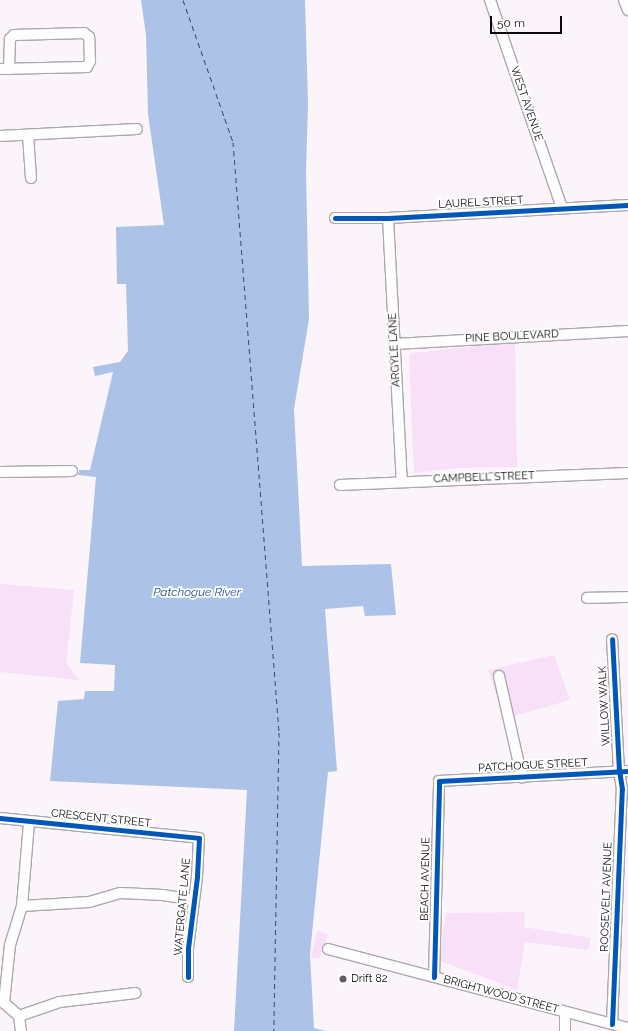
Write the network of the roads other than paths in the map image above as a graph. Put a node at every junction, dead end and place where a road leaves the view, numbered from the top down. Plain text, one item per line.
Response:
1 (490, 0) edge
2 (624, 0) edge
3 (628, 10) edge
4 (5, 69) edge
5 (137, 130) dead end
6 (28, 135) junction
7 (0, 136) edge
8 (31, 178) dead end
9 (628, 205) edge
10 (562, 208) junction
11 (335, 218) dead end
12 (388, 218) junction
13 (628, 331) edge
14 (395, 344) junction
15 (72, 471) dead end
16 (0, 472) edge
17 (628, 473) edge
18 (402, 482) junction
19 (340, 486) dead end
20 (628, 597) edge
21 (587, 598) dead end
22 (612, 639) dead end
23 (499, 676) dead end
24 (623, 771) edge
25 (522, 777) junction
26 (439, 781) joint
27 (0, 818) edge
28 (29, 822) junction
29 (199, 838) joint
30 (194, 900) junction
31 (22, 906) junction
32 (328, 949) dead end
33 (188, 976) dead end
34 (434, 977) junction
35 (135, 993) dead end
36 (565, 1012) junction
37 (19, 1016) junction
38 (612, 1024) junction
39 (628, 1028) edge
40 (21, 1031) edge
41 (565, 1031) edge

1 - 10 street, WEST AVENUE
2 - 3 street
4 - 4 street
5 - 6 street
6 - 7 street
6 - 8 street
9 - 10 street, LAUREL STREET
10 - 12 street, LAUREL STREET
11 - 12 street, LAUREL STREET
12 - 14 street, ARGYLE LANE
13 - 14 street, PINE BOULEVARD
14 - 18 street, ARGYLE LANE
15 - 16 street
17 - 18 street, CAMPBELL STREET
18 - 19 street, CAMPBELL STREET
20 - 21 street
22 - 24 street, WILLOW WALK
23 - 25 street
24 - 25 street, PATCHOGUE STREET
24 - 38 street, ROOSEVELT AVENUE
25 - 26 street, PATCHOGUE STREET
26 - 34 street, BEACH AVENUE
27 - 28 street, CRESCENT STREET
28 - 29 street, CRESCENT STREET
28 - 31 street
29 - 30 street, WATERGATE LANE
30 - 31 street
30 - 33 street, WATERGATE LANE
31 - 37 street
32 - 34 street, BRIGHTWOOD STREET
34 - 36 street, BRIGHTWOOD STREET
35 - 37 street
36 - 38 street, BRIGHTWOOD STREET
36 - 41 street
37 - 40 street
38 - 39 street, BRIGHTWOOD STREET

